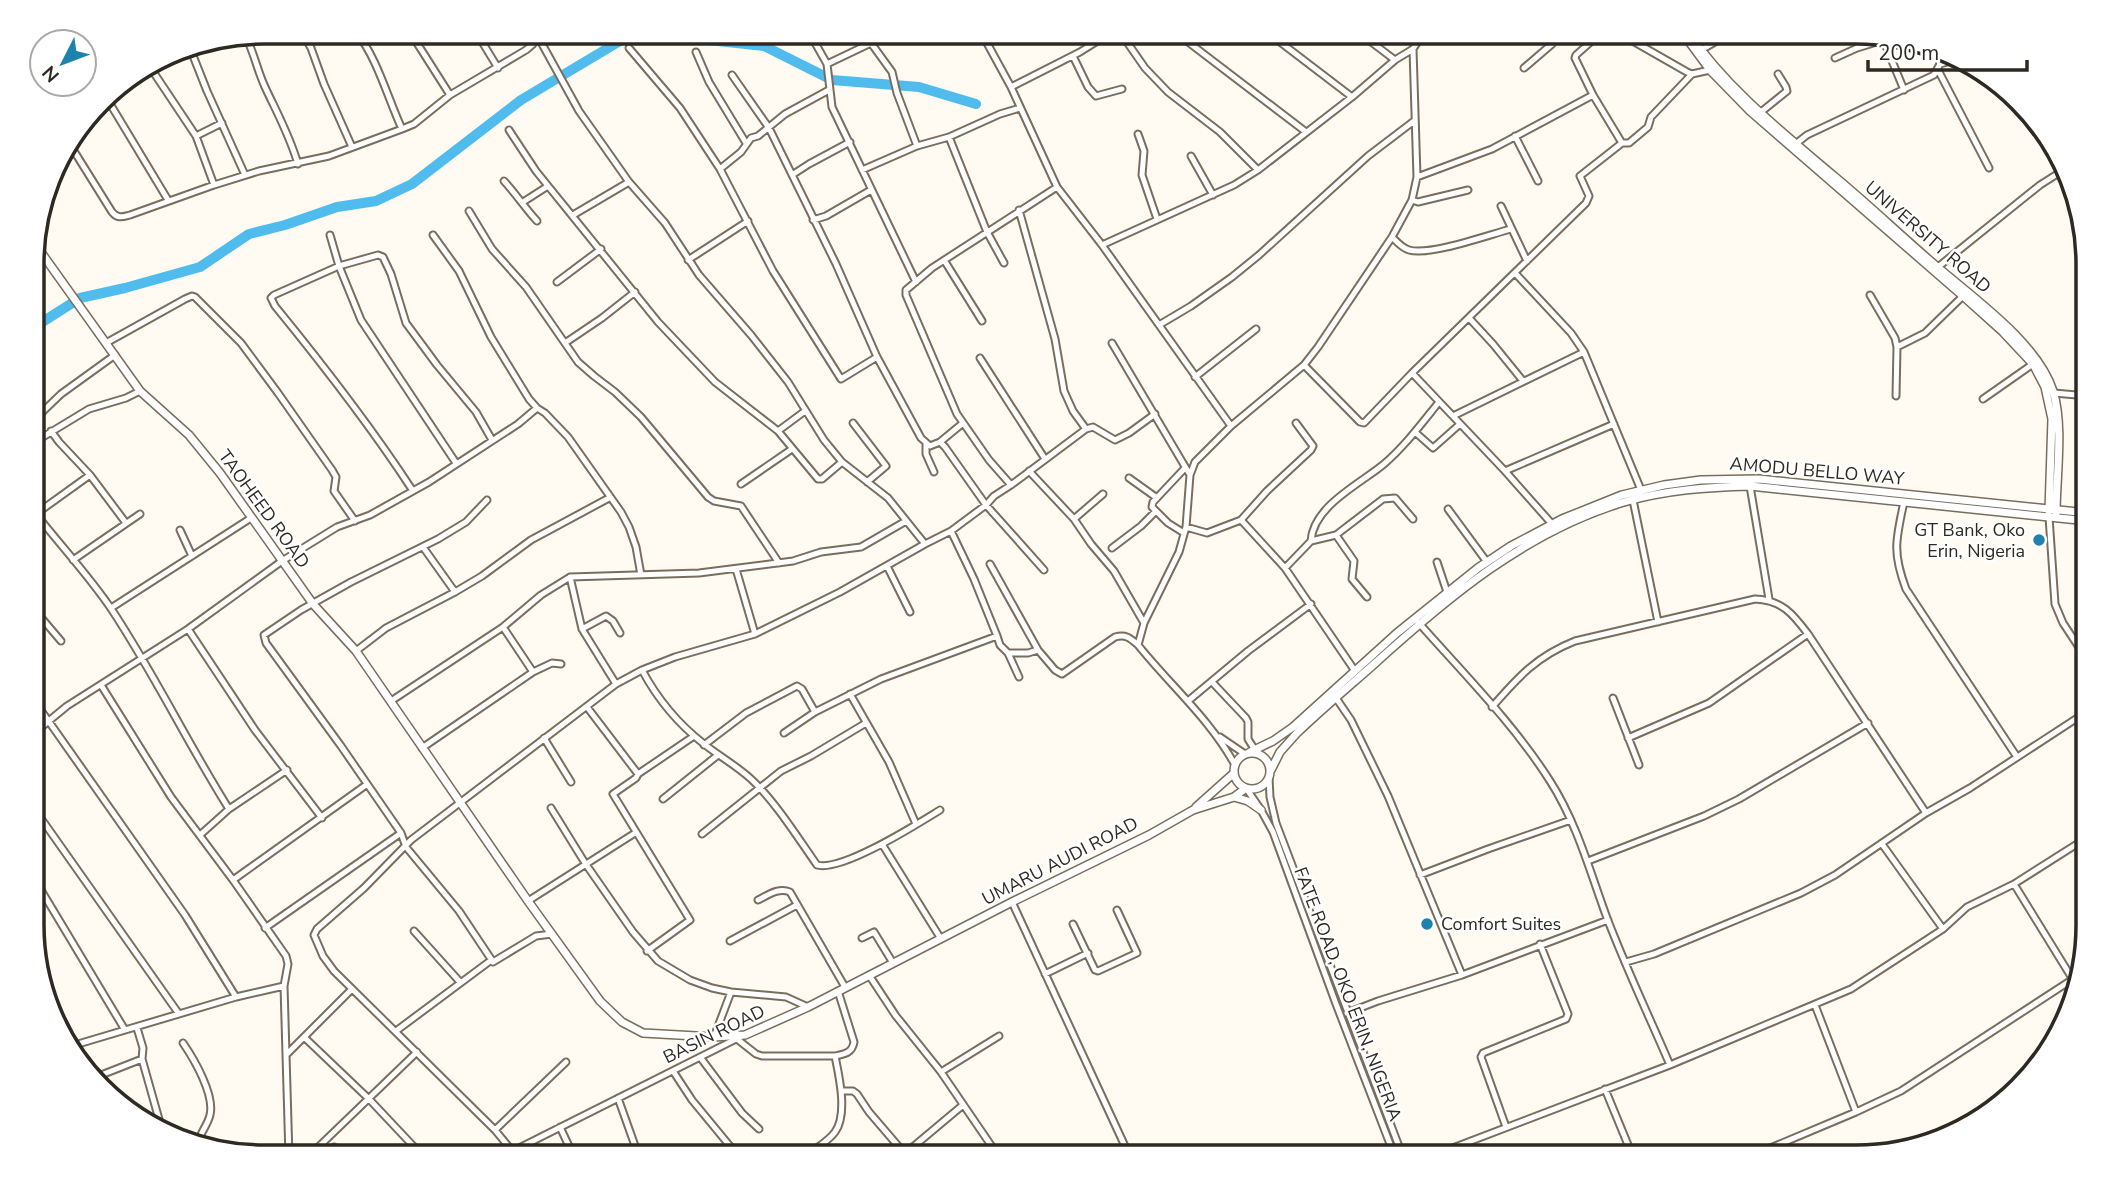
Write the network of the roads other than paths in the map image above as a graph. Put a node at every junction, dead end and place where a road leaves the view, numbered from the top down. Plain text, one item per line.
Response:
1 (250, 44) edge
2 (310, 44) edge
3 (363, 44) edge
4 (418, 44) edge
5 (483, 44) edge
6 (533, 44) edge
7 (543, 44) edge
8 (816, 44) edge
9 (869, 44) edge
10 (872, 44) edge
11 (989, 44) edge
12 (1092, 44) edge
13 (1128, 44) edge
14 (1191, 44) edge
15 (1283, 44) edge
16 (1374, 44) edge
17 (1416, 44) edge
18 (1552, 44) edge
19 (1588, 44) edge
20 (1638, 44) edge
21 (1691, 44) edge
22 (1697, 44) edge
23 (1711, 44) edge
24 (1868, 45) edge
25 (1886, 46) edge
26 (629, 48) dead end
27 (1413, 49) junction
28 (1701, 50) junction
29 (696, 52) dead end
30 (193, 55) edge
31 (1073, 56) junction
32 (1835, 58) dead end
33 (1395, 60) junction
34 (1938, 60) edge
35 (827, 64) junction
36 (1946, 64) edge
37 (1939, 67) junction
38 (498, 68) junction
39 (1524, 68) dead end
40 (1710, 70) junction
41 (154, 73) edge
42 (1692, 74) junction
43 (1778, 74) dead end
44 (733, 75) dead end
45 (1012, 87) junction
46 (1122, 89) dead end
47 (829, 90) junction
48 (1904, 90) junction
49 (450, 95) junction
50 (1593, 95) junction
51 (1352, 97) junction
52 (110, 107) edge
53 (1020, 108) junction
54 (1761, 112) junction
55 (1414, 121) junction
56 (222, 124) junction
57 (769, 128) junction
58 (402, 130) junction
59 (509, 130) dead end
60 (1306, 132) junction
61 (1138, 134) dead end
62 (196, 136) junction
63 (1515, 136) junction
64 (949, 137) junction
65 (850, 142) junction
66 (1622, 143) junction
67 (746, 144) junction
68 (917, 146) junction
69 (1792, 146) junction
70 (352, 147) junction
71 (75, 152) edge
72 (1191, 156) dead end
73 (298, 164) junction
74 (1989, 168) dead end
75 (720, 169) junction
76 (862, 170) junction
77 (1258, 170) junction
78 (2057, 174) edge
79 (245, 175) junction
80 (792, 175) junction
81 (1417, 177) junction
82 (504, 181) dead end
83 (1538, 181) dead end
84 (629, 182) junction
85 (214, 185) junction
86 (548, 186) junction
87 (1057, 187) junction
88 (871, 190) junction
89 (1468, 190) dead end
90 (1213, 195) junction
91 (168, 200) junction
92 (1412, 200) junction
93 (523, 202) junction
94 (1501, 206) dead end
95 (1019, 210) junction
96 (468, 211) dead end
97 (573, 215) junction
98 (1157, 219) junction
99 (813, 220) junction
100 (537, 221) dead end
101 (748, 221) junction
102 (1511, 229) junction
103 (987, 232) junction
104 (330, 235) dead end
105 (433, 235) dead end
106 (1392, 237) junction
107 (1102, 245) junction
108 (601, 249) junction
109 (45, 256) edge
110 (688, 260) junction
111 (944, 260) junction
112 (1527, 261) junction
113 (1004, 263) dead end
114 (339, 266) junction
115 (1935, 267) junction
116 (1515, 273) junction
117 (557, 282) dead end
118 (916, 282) junction
119 (635, 292) junction
120 (1870, 295) dead end
121 (1963, 296) junction
122 (1469, 318) junction
123 (982, 321) dead end
124 (1159, 325) junction
125 (1256, 329) dead end
126 (106, 343) junction
127 (565, 343) junction
128 (1112, 343) dead end
129 (1896, 347) junction
130 (1584, 352) junction
131 (115, 355) junction
132 (877, 357) junction
133 (980, 358) dead end
134 (2033, 364) junction
135 (1304, 365) junction
136 (1412, 373) junction
137 (1195, 377) junction
138 (1523, 381) junction
139 (140, 391) junction
140 (2054, 393) junction
141 (2076, 395) edge
142 (1896, 396) dead end
143 (1983, 399) dead end
144 (1439, 402) junction
145 (537, 408) junction
146 (44, 410) edge
147 (805, 411) junction
148 (1155, 414) junction
149 (1453, 415) junction
150 (853, 423) dead end
151 (963, 423) junction
152 (1296, 423) dead end
153 (1460, 424) junction
154 (1614, 424) junction
155 (1231, 426) junction
156 (1086, 429) junction
157 (51, 431) junction
158 (778, 431) junction
159 (1415, 432) junction
160 (44, 436) edge
161 (492, 440) junction
162 (940, 442) junction
163 (926, 444) junction
164 (792, 449) junction
165 (1045, 459) junction
166 (842, 462) junction
167 (456, 463) junction
168 (1185, 468) junction
169 (933, 471) dead end
170 (1030, 471) junction
171 (1505, 471) junction
172 (90, 475) junction
173 (1190, 475) junction
174 (1129, 478) dead end
175 (867, 482) junction
176 (741, 484) dead end
177 (1011, 485) junction
178 (1750, 486) junction
179 (1641, 490) junction
180 (413, 491) junction
181 (1103, 494) dead end
182 (609, 498) junction
183 (1157, 498) junction
184 (487, 500) dead end
185 (1633, 500) junction
186 (1905, 502) junction
187 (986, 505) junction
188 (44, 508) edge
189 (1448, 509) dead end
190 (1155, 512) junction
191 (139, 514) dead end
192 (2076, 514) edge
193 (2052, 515) junction
194 (251, 518) junction
195 (1074, 519) junction
196 (1413, 519) dead end
197 (2076, 519) edge
198 (1241, 520) junction
199 (355, 521) junction
200 (906, 521) junction
201 (126, 523) junction
202 (1552, 524) junction
203 (44, 526) edge
204 (180, 530) dead end
205 (1185, 530) junction
206 (951, 531) junction
207 (1336, 535) junction
208 (1311, 541) junction
209 (925, 544) junction
210 (423, 547) junction
211 (1112, 548) dead end
212 (192, 556) junction
213 (73, 560) junction
214 (282, 561) junction
215 (1437, 562) dead end
216 (1487, 562) junction
217 (779, 563) junction
218 (990, 564) dead end
219 (887, 566) junction
220 (1285, 568) junction
221 (736, 569) junction
222 (1044, 570) dead end
223 (641, 575) junction
224 (570, 577) junction
225 (455, 592) junction
226 (1447, 592) junction
227 (1367, 597) dead end
228 (1769, 599) junction
229 (313, 604) junction
230 (1311, 604) junction
231 (111, 608) junction
232 (910, 612) dead end
233 (44, 621) edge
234 (1417, 621) junction
235 (1658, 622) junction
236 (1144, 623) junction
237 (503, 628) junction
238 (188, 629) junction
239 (582, 629) junction
240 (620, 632) dead end
241 (754, 634) junction
242 (1808, 634) junction
243 (997, 636) junction
244 (61, 641) dead end
245 (2076, 643) edge
246 (1138, 645) junction
247 (1038, 650) junction
248 (356, 651) junction
249 (1007, 653) junction
250 (143, 660) junction
251 (561, 664) dead end
252 (642, 670) junction
253 (1355, 671) junction
254 (533, 672) junction
255 (1019, 677) dead end
256 (1212, 682) junction
257 (616, 684) junction
258 (101, 685) junction
259 (850, 694) junction
260 (1336, 698) junction
261 (1613, 698) dead end
262 (391, 701) junction
263 (1188, 701) junction
264 (587, 707) junction
265 (1492, 707) junction
266 (815, 712) junction
267 (44, 714) edge
268 (2076, 719) edge
269 (50, 722) junction
270 (866, 723) junction
271 (1868, 723) junction
272 (44, 726) edge
273 (784, 733) dead end
274 (1217, 735) junction
275 (694, 736) junction
276 (544, 738) junction
277 (1628, 738) junction
278 (704, 745) junction
279 (422, 748) junction
280 (1250, 752) junction
281 (718, 755) junction
282 (2018, 757) junction
283 (1639, 765) dead end
284 (1234, 769) junction
285 (287, 770) junction
286 (638, 774) junction
287 (1270, 774) junction
288 (571, 782) dead end
289 (366, 785) junction
290 (759, 787) junction
291 (1246, 788) junction
292 (1234, 796) junction
293 (663, 799) dead end
294 (460, 803) junction
295 (551, 808) dead end
296 (229, 809) junction
297 (940, 810) dead end
298 (1193, 810) junction
299 (1261, 810) junction
300 (1926, 813) junction
301 (322, 818) junction
302 (1571, 820) junction
303 (44, 823) edge
304 (916, 824) junction
305 (401, 833) junction
306 (635, 833) junction
307 (702, 834) dead end
308 (200, 835) junction
309 (882, 844) junction
310 (1882, 844) junction
311 (2076, 845) edge
312 (406, 847) junction
313 (1588, 861) junction
314 (585, 863) junction
315 (1420, 875) junction
316 (233, 880) junction
317 (2014, 884) junction
318 (44, 895) edge
319 (758, 900) dead end
320 (528, 901) junction
321 (1013, 902) junction
322 (797, 905) junction
323 (1117, 911) dead end
324 (1608, 920) junction
325 (1073, 924) dead end
326 (265, 928) junction
327 (1942, 929) junction
328 (414, 931) dead end
329 (552, 934) junction
330 (862, 938) dead end
331 (942, 939) junction
332 (730, 941) dead end
333 (1540, 944) junction
334 (647, 951) junction
335 (1088, 953) junction
336 (494, 962) junction
337 (1626, 962) junction
338 (893, 963) junction
339 (1045, 974) junction
340 (869, 975) junction
341 (1462, 975) junction
342 (2070, 975) edge
343 (460, 982) junction
344 (2068, 985) edge
345 (284, 986) junction
346 (352, 989) junction
347 (842, 989) junction
348 (732, 992) junction
349 (236, 997) junction
350 (1815, 1006) junction
351 (808, 1007) junction
352 (1347, 1013) junction
353 (179, 1014) junction
354 (137, 1028) junction
355 (125, 1030) junction
356 (396, 1031) junction
357 (745, 1035) junction
358 (999, 1036) dead end
359 (304, 1037) junction
360 (715, 1037) junction
361 (737, 1039) junction
362 (79, 1044) edge
363 (183, 1044) dead end
364 (418, 1052) junction
365 (286, 1055) junction
366 (835, 1056) junction
367 (700, 1057) junction
368 (142, 1059) junction
369 (566, 1062) dead end
370 (1670, 1065) junction
371 (673, 1071) junction
372 (941, 1072) junction
373 (102, 1075) edge
374 (1605, 1090) junction
375 (842, 1091) junction
376 (618, 1098) junction
377 (369, 1099) junction
378 (963, 1105) junction
379 (1856, 1112) junction
380 (159, 1118) edge
381 (560, 1127) junction
382 (1506, 1127) junction
383 (759, 1129) dead end
384 (495, 1130) junction
385 (201, 1136) edge
386 (1782, 1144) edge
387 (289, 1145) edge
388 (321, 1145) edge
389 (412, 1145) edge
390 (507, 1145) edge
391 (526, 1145) edge
392 (568, 1145) edge
393 (635, 1145) edge
394 (729, 1145) edge
395 (818, 1145) edge
396 (895, 1145) edge
397 (915, 1145) edge
398 (990, 1145) edge
399 (1124, 1145) edge
400 (1390, 1145) edge
401 (1399, 1145) edge
402 (1460, 1145) edge
403 (1628, 1145) edge

1 - 73 street
2 - 70 street
3 - 58 street
4 - 49 street
5 - 38 street
6 - 38 street
7 - 84 street
8 - 35 street
9 - 35 street
10 - 68 street
11 - 45 street
12 - 31 street
13 - 77 street
14 - 60 street
15 - 51 street
16 - 33 street
17 - 27 street
18 - 39 street
19 - 50 street
20 - 42 street
21 - 40 main road, UNIVERSITY ROAD
22 - 28 main road, UNIVERSITY ROAD
23 - 28 street
24 - 32 street
25 - 48 street
26 - 75 street
27 - 33 street
27 - 55 street
28 - 54 main road, UNIVERSITY ROAD
29 - 67 street
30 - 56 street
31 - 45 street
31 - 46 street
33 - 51 street
34 - 37 street
35 - 47 street
36 - 37 street
37 - 48 street
37 - 74 street
38 - 49 street
40 - 42 street
40 - 69 main road, UNIVERSITY ROAD
41 - 62 street
42 - 66 street
43 - 54 street
44 - 57 street
45 - 53 street
47 - 57 street
47 - 65 street
48 - 69 street
49 - 58 street
50 - 63 street
50 - 66 street
51 - 60 street
52 - 91 street
53 - 64 street
53 - 87 street
54 - 69 main road, UNIVERSITY ROAD
55 - 81 street
55 - 124 street
56 - 62 street
56 - 79 street
57 - 67 street
57 - 80 street
58 - 70 street
59 - 86 street
60 - 77 street
61 - 98 street
62 - 85 street
63 - 81 street
63 - 83 street
64 - 68 street
64 - 103 street
65 - 76 street
65 - 80 street
66 - 112 street
67 - 75 street
68 - 76 street
69 - 115 main road, UNIVERSITY ROAD
70 - 73 street
71 - 91 street
72 - 90 street
73 - 79 street
75 - 101 street
76 - 88 street
77 - 90 street
78 - 115 street
79 - 85 street
80 - 99 street
81 - 92 street
82 - 93 street
84 - 97 street
84 - 110 street
85 - 91 street
86 - 93 street
86 - 97 street
87 - 95 street
87 - 107 street
88 - 99 street
88 - 118 street
89 - 92 street
90 - 98 street
92 - 106 street
93 - 100 street
94 - 102 street
95 - 103 street
95 - 156 street
96 - 127 street
97 - 108 street
98 - 107 street
99 - 132 street
101 - 110 street
101 - 132 street
102 - 106 street
102 - 112 street
103 - 111 street
103 - 113 street
104 - 114 street
105 - 145 street
106 - 135 street
107 - 124 street
108 - 117 street
108 - 119 street
109 - 126 main road, TAOHEED ROAD
110 - 147 street
111 - 118 street
111 - 123 street
112 - 116 street
114 - 161 street
114 - 167 street
114 - 180 street
115 - 121 main road, UNIVERSITY ROAD
115 - 140 main road, UNIVERSITY ROAD
116 - 122 street
116 - 130 street
118 - 151 street
119 - 127 street
119 - 158 street
120 - 129 street
121 - 129 street
121 - 134 main road, UNIVERSITY ROAD
122 - 136 street
122 - 138 street
124 - 137 street
125 - 137 street
126 - 131 main road, TAOHEED ROAD
126 - 199 street
127 - 217 street
128 - 148 street
129 - 142 street
130 - 138 street
130 - 154 street
131 - 139 main road, TAOHEED ROAD
131 - 146 street
132 - 163 street
133 - 165 street
134 - 143 street
134 - 193 main road, UNIVERSITY ROAD
135 - 136 street
135 - 155 street
136 - 144 street
137 - 155 street
138 - 149 street
139 - 157 street
139 - 194 main road, TAOHEED ROAD
140 - 141 street
140 - 193 main road, UNIVERSITY ROAD
144 - 149 street
144 - 159 street
145 - 161 street
145 - 182 street
147 - 158 street
147 - 166 street
148 - 156 street
148 - 168 street
149 - 153 street
150 - 175 street
151 - 162 street
151 - 177 street
152 - 198 street
153 - 159 street
153 - 171 street
154 - 171 street
154 - 179 street
155 - 173 street
156 - 165 street
157 - 160 street
157 - 172 street
158 - 164 street
159 - 208 street
161 - 167 street
162 - 163 street
162 - 187 street
163 - 169 street
164 - 166 street
164 - 176 street
165 - 170 street
166 - 175 street
167 - 180 street
168 - 173 street
168 - 183 street
170 - 177 street
170 - 195 street
171 - 202 street
172 - 188 street
172 - 201 street
173 - 205 street
174 - 183 street
175 - 200 street
177 - 187 street
178 - 185 main road, AMODU BELLO WAY
178 - 186 main road, AMODU BELLO WAY
178 - 228 street
179 - 193 main road, AMODU BELLO WAY
179 - 202 main road, AMODU BELLO WAY
180 - 199 street
181 - 195 street
182 - 223 street
182 - 225 street
183 - 190 street
184 - 210 street
185 - 234 main road, AMODU BELLO WAY
185 - 235 street
186 - 193 main road, AMODU BELLO WAY
186 - 282 street
187 - 206 street
187 - 222 street
189 - 216 street
190 - 205 street
190 - 211 street
191 - 201 street
192 - 193 main road, AMODU BELLO WAY
193 - 197 main road, AMODU BELLO WAY
193 - 245 street
194 - 212 street
194 - 214 main road, TAOHEED ROAD
195 - 236 street
196 - 207 street
198 - 205 street
198 - 220 street
199 - 214 street
200 - 209 street
200 - 217 street
201 - 213 street
202 - 216 main road, AMODU BELLO WAY
203 - 213 street
204 - 212 street
205 - 236 street
206 - 209 street
206 - 243 street
207 - 208 street
207 - 227 street
208 - 220 street
209 - 219 street
210 - 225 street
210 - 229 street
212 - 231 street
213 - 231 street
214 - 229 main road, TAOHEED ROAD
214 - 238 street
215 - 226 street
216 - 226 main road, AMODU BELLO WAY
217 - 221 street
218 - 247 street
219 - 232 street
219 - 241 street
220 - 230 street
221 - 223 street
221 - 241 street
223 - 224 street
224 - 237 street
224 - 239 street
225 - 248 street
226 - 234 main road, AMODU BELLO WAY
228 - 235 street
228 - 242 street
229 - 248 main road, TAOHEED ROAD
229 - 289 street
230 - 253 street
230 - 256 street
231 - 250 street
233 - 244 street
234 - 253 main road, AMODU BELLO WAY
234 - 260 main road, AMODU BELLO WAY
234 - 265 street
235 - 265 street
236 - 246 street
237 - 254 street
237 - 262 street
238 - 250 street
238 - 285 street
239 - 240 street
239 - 257 street
241 - 252 street
242 - 271 street
242 - 277 street
243 - 249 street
243 - 259 street
246 - 247 street
246 - 263 street
247 - 249 street
248 - 262 main road, TAOHEED ROAD
249 - 255 street
250 - 258 street
250 - 296 street
251 - 254 street
252 - 257 street
252 - 275 street
253 - 280 main road, AMODU BELLO WAY
254 - 279 street
256 - 263 street
256 - 280 street
257 - 264 street
258 - 269 street
258 - 308 street
259 - 266 street
259 - 270 street
260 - 287 main road, AMODU BELLO WAY
260 - 315 street
261 - 277 street
262 - 279 main road, TAOHEED ROAD
263 - 274 street
264 - 276 street
264 - 286 street
265 - 302 street
266 - 273 street
266 - 278 street
267 - 269 street
268 - 282 street
269 - 272 street
269 - 349 street
270 - 290 street
270 - 304 street
271 - 300 street
271 - 313 street
274 - 280 street
274 - 284 street
275 - 278 street
275 - 286 street
276 - 288 street
276 - 294 street
277 - 283 street
278 - 281 street
279 - 294 main road, TAOHEED ROAD
280 - 284 main road
280 - 287 main road
281 - 290 street
281 - 293 street
282 - 300 street
284 - 291 main road
284 - 298 main road
285 - 296 street
285 - 301 street
286 - 306 street
287 - 291 main road
287 - 352 street, FATE ROAD, OKO ERIN, NIGERIA
289 - 301 street
289 - 305 street
290 - 307 street
290 - 309 street
291 - 292 main road
291 - 299 street, FATE ROAD, OKO ERIN, NIGERIA
292 - 298 main road
292 - 299 main road
294 - 312 street
294 - 320 main road, TAOHEED ROAD
295 - 314 street
296 - 308 street
297 - 304 street
298 - 321 main road, UMARU AUDI ROAD
299 - 400 street, FATE ROAD, OKO ERIN, NIGERIA
300 - 310 street
301 - 316 street
302 - 313 street
302 - 315 street
303 - 353 street
304 - 309 street
305 - 312 street
305 - 326 street
306 - 314 street
306 - 334 street
308 - 316 street
309 - 331 street
310 - 327 street
310 - 337 street
311 - 317 street
312 - 336 street
312 - 346 street
313 - 324 street
314 - 320 street
314 - 334 street
315 - 341 street
316 - 326 street
317 - 327 street
317 - 342 street
318 - 355 street
319 - 322 street
320 - 329 main road, TAOHEED ROAD
321 - 331 main road, UMARU AUDI ROAD
321 - 339 street
322 - 332 street
322 - 347 street
323 - 335 street
324 - 333 street
324 - 337 street
325 - 335 street
326 - 345 street
327 - 350 street
328 - 343 street
329 - 336 street
329 - 360 main road, TAOHEED ROAD
330 - 338 street
331 - 338 main road, BASIN ROAD
333 - 341 street
333 - 382 street
334 - 348 street
335 - 339 street
336 - 343 street
337 - 370 street
338 - 340 main road, BASIN ROAD
339 - 399 street
340 - 347 main road, BASIN ROAD
340 - 372 street
341 - 352 street
343 - 356 street
344 - 379 street
345 - 349 street
345 - 365 street
346 - 356 street
346 - 359 street
347 - 351 main road, BASIN ROAD
347 - 366 street
348 - 351 street
348 - 360 street
349 - 353 street
350 - 370 street
350 - 379 street
351 - 357 main road, BASIN ROAD
352 - 401 street, FATE ROAD, OKO ERIN, NIGERIA
353 - 354 street
354 - 355 street
354 - 368 street
355 - 362 street
356 - 364 street
357 - 360 main road, TAOHEED ROAD
357 - 361 street, BASIN ROAD
358 - 372 street
359 - 365 street
359 - 377 street
361 - 366 street
361 - 367 street, BASIN ROAD
363 - 385 street
364 - 377 street
364 - 384 street
365 - 387 street
366 - 375 street
367 - 371 street, BASIN ROAD
367 - 383 street
368 - 373 street
368 - 380 street
369 - 384 street
370 - 374 street
371 - 376 street, BASIN ROAD
371 - 394 street
372 - 378 street
374 - 382 street
374 - 403 street
375 - 395 street
375 - 396 street
376 - 381 street, BASIN ROAD
376 - 393 street
377 - 388 street
377 - 389 street
378 - 397 street
378 - 398 street
379 - 386 street
381 - 391 street, BASIN ROAD
381 - 392 street
382 - 402 street
384 - 390 street

